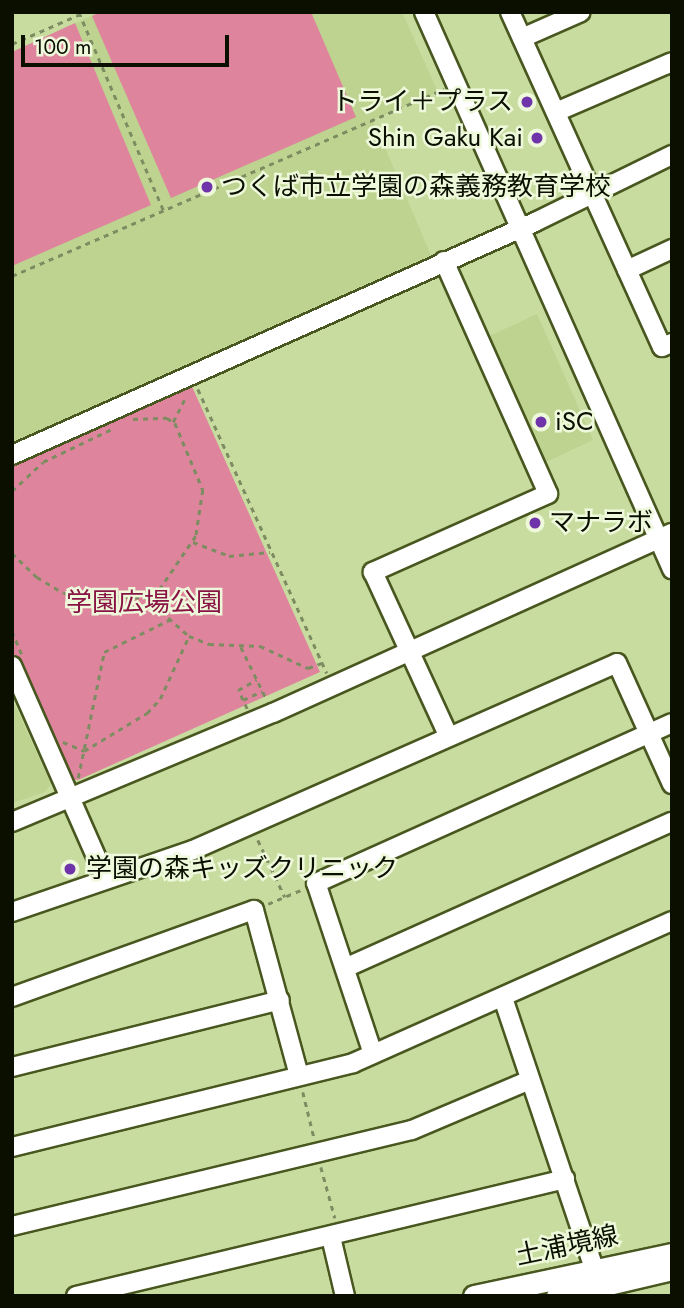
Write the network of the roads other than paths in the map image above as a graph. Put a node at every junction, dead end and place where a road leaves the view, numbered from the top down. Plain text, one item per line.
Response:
1 (424, 12) edge
2 (510, 12) edge
3 (581, 12) edge
4 (522, 38) junction
5 (672, 62) edge
6 (556, 112) junction
7 (672, 155) edge
8 (593, 194) junction
9 (520, 228) junction
10 (672, 249) edge
11 (444, 261) junction
12 (627, 270) junction
13 (672, 343) edge
14 (12, 455) edge
15 (665, 536) edge
16 (672, 569) edge
17 (410, 650) junction
18 (18, 661) edge
19 (672, 723) edge
20 (649, 734) junction
21 (448, 735) junction
22 (672, 784) edge
23 (73, 792) junction
24 (12, 822) edge
25 (672, 822) edge
26 (106, 879) junction
27 (12, 912) edge
28 (672, 921) edge
29 (345, 968) junction
30 (12, 996) edge
31 (503, 998) junction
32 (280, 1000) junction
33 (373, 1054) junction
34 (12, 1067) edge
35 (299, 1076) junction
36 (530, 1080) junction
37 (12, 1147) edge
38 (565, 1179) junction
39 (12, 1226) edge
40 (331, 1237) junction
41 (672, 1254) edge
42 (594, 1268) junction
43 (672, 1269) edge
44 (76, 1296) edge
45 (345, 1296) edge
46 (474, 1296) edge
47 (557, 1296) edge

1 - 9 street
2 - 4 street
3 - 4 street
4 - 6 street
5 - 6 street
6 - 8 street
7 - 8 street
8 - 9 street
8 - 12 street
9 - 11 street
9 - 15 street
10 - 12 street
11 - 14 street
11 - 17 street
12 - 13 street
15 - 16 street
15 - 17 street
17 - 21 street
17 - 23 street
18 - 23 street
19 - 20 street
20 - 21 street
20 - 22 street
20 - 29 street
21 - 26 street
23 - 24 street
23 - 26 street
25 - 29 street
26 - 27 street
28 - 31 street
29 - 33 street
30 - 32 street
31 - 33 street
31 - 36 street
32 - 34 street
32 - 35 street
33 - 35 street
35 - 37 street
36 - 38 street
36 - 39 street
38 - 40 street
38 - 42 street
40 - 44 street
40 - 45 street
41 - 42 main road, 土浦境線
42 - 46 main road, 土浦境線
43 - 47 main road, 土浦境線

